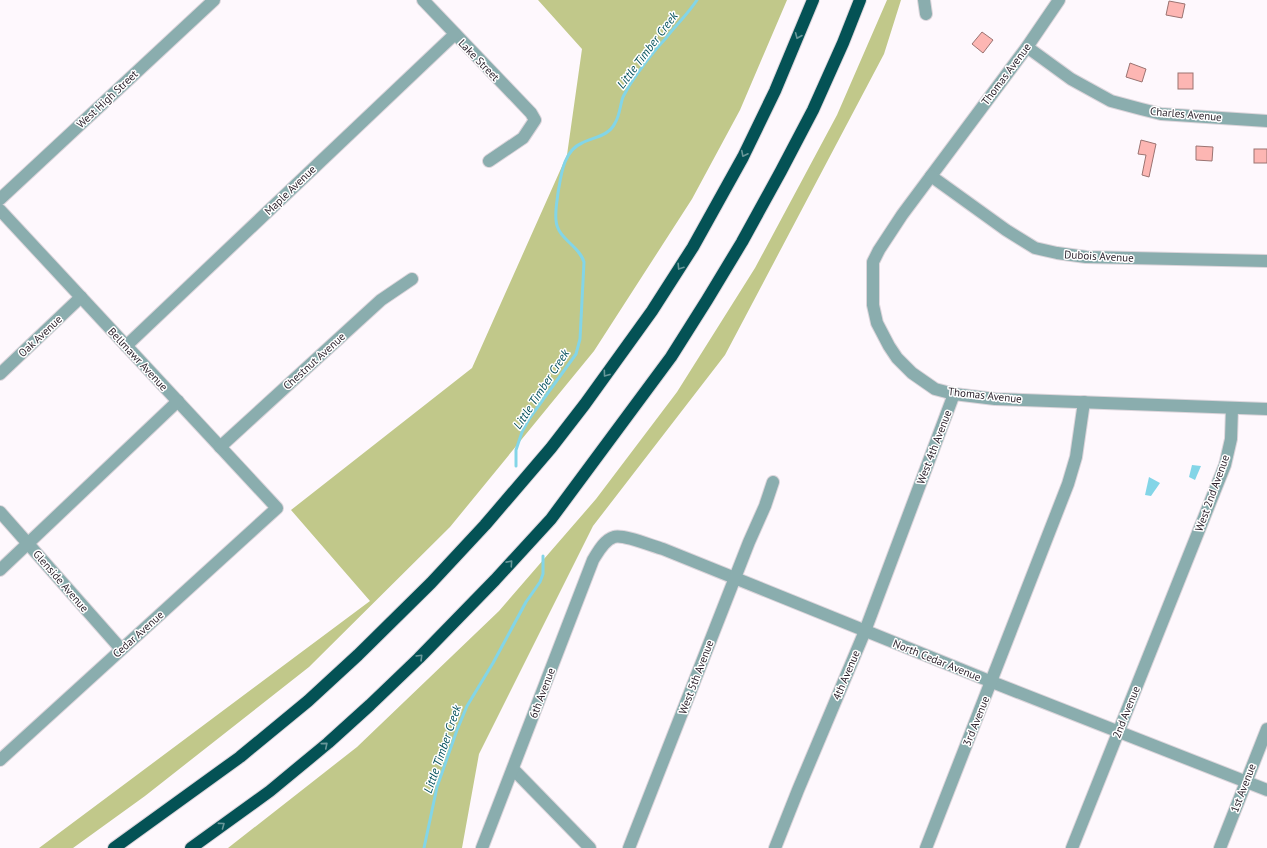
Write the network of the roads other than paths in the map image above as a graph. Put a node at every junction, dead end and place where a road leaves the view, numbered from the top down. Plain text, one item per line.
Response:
1 (214, 0) edge
2 (423, 0) edge
3 (813, 0) edge
4 (860, 0) edge
5 (924, 0) edge
6 (1059, 0) edge
7 (926, 14) dead end
8 (454, 34) junction
9 (1027, 47) junction
10 (1267, 120) edge
11 (489, 161) dead end
12 (931, 176) junction
13 (0, 198) edge
14 (0, 210) edge
15 (1267, 261) edge
16 (412, 278) dead end
17 (81, 298) junction
18 (126, 346) junction
19 (0, 374) edge
20 (954, 394) junction
21 (178, 401) junction
22 (1084, 402) junction
23 (1232, 408) junction
24 (1267, 409) edge
25 (220, 447) junction
26 (773, 482) dead end
27 (914, 500) joint
28 (277, 508) joint
29 (0, 512) edge
30 (607, 542) joint
31 (28, 544) junction
32 (0, 570) edge
33 (1181, 575) joint
34 (735, 578) junction
35 (865, 630) junction
36 (121, 650) junction
37 (992, 682) junction
38 (1267, 728) edge
39 (1118, 731) junction
40 (0, 760) edge
41 (513, 769) junction
42 (1246, 782) junction
43 (1267, 790) edge
44 (114, 848) edge
45 (191, 848) edge
46 (482, 848) edge
47 (590, 848) edge
48 (629, 848) edge
49 (775, 848) edge
50 (926, 848) edge
51 (1072, 848) edge
52 (1220, 848) edge

1 - 13 street, West High Street
2 - 8 street, Lake Street
3 -> 44 highway
45 -> 4 highway
5 - 7 street
6 - 9 street, Thomas Avenue
8 - 11 street, Lake Street
8 - 18 street, Maple Avenue
9 - 10 street, Charles Avenue
9 - 12 street, Thomas Avenue
12 - 15 street, Dubois Avenue
12 - 20 street, Thomas Avenue
14 - 17 street, Bellmawr Avenue
16 - 25 street, Chestnut Avenue
17 - 18 street, Bellmawr Avenue
17 - 19 street, Oak Avenue
18 - 21 street, Bellmawr Avenue
20 - 22 street, Thomas Avenue
20 - 27 street, West 4th Avenue
21 - 25 street, Bellmawr Avenue
21 - 31 street
22 - 23 street, Thomas Avenue
22 - 37 street, 3rd Avenue
23 - 24 street, Thomas Avenue
23 - 33 street, West 2nd Avenue
25 - 28 street, Bellmawr Avenue
26 - 34 street, West 5th Avenue
27 - 35 street, 4th Avenue
28 - 36 street, Cedar Avenue
29 - 31 street, Glenside Avenue
30 - 34 street, North Cedar Avenue
30 - 41 street, 6th Avenue
31 - 32 street
31 - 36 street, Glenside Avenue
33 - 39 street, 2nd Avenue
34 - 35 street, North Cedar Avenue
34 - 48 street, West 5th Avenue
35 - 37 street, North Cedar Avenue
35 - 49 street, 4th Avenue
36 - 40 street, Cedar Avenue
37 - 39 street, North Cedar Avenue
37 - 50 street, 3rd Avenue
38 - 42 street, 1st Avenue
39 - 42 street, North Cedar Avenue
39 - 51 street, 2nd Avenue
41 - 46 street, 6th Avenue
41 - 47 street
42 - 43 street, North Cedar Avenue
42 - 52 street, 1st Avenue

